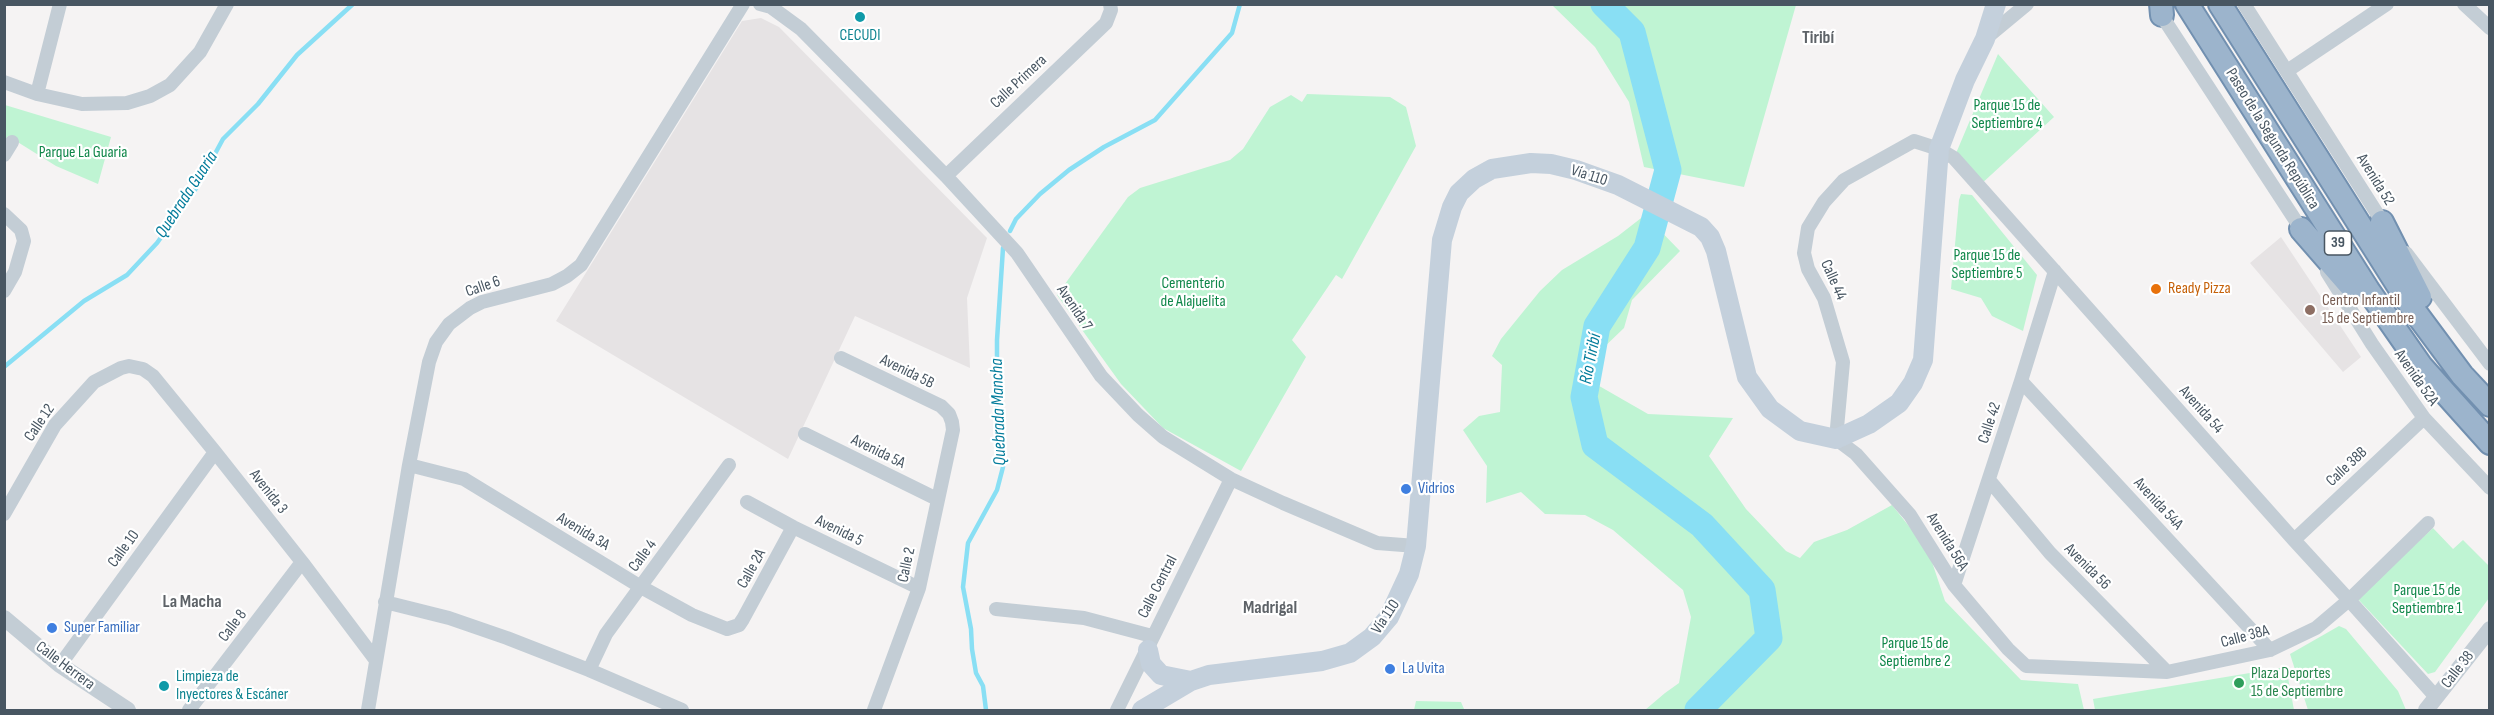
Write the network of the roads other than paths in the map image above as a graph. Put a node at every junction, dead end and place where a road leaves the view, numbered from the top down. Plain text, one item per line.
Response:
1 (60, 4) edge
2 (227, 4) edge
3 (743, 4) edge
4 (760, 4) edge
5 (1996, 4) edge
6 (2007, 4) edge
7 (2027, 4) edge
8 (2187, 4) edge
9 (2387, 4) edge
10 (2464, 4) edge
11 (1111, 7) edge
12 (2159, 8) edge
13 (2231, 9) edge
14 (2490, 28) edge
15 (1985, 39) junction
16 (2287, 71) junction
17 (4, 82) edge
18 (37, 94) junction
19 (12, 142) dead end
20 (1939, 149) junction
21 (4, 155) edge
22 (946, 176) junction
23 (4, 214) edge
24 (2382, 222) junction
25 (2301, 229) junction
26 (2055, 271) junction
27 (4, 291) edge
28 (841, 358) dead end
29 (2490, 364) edge
30 (2421, 366) junction
31 (121, 368) joint
32 (2462, 375) junction
33 (2022, 381) junction
34 (2490, 405) edge
35 (2424, 418) junction
36 (952, 422) joint
37 (805, 434) dead end
38 (1836, 439) junction
39 (2490, 443) edge
40 (214, 452) junction
41 (409, 465) junction
42 (729, 465) dead end
43 (1231, 479) junction
44 (1989, 480) junction
45 (2490, 488) edge
46 (937, 499) junction
47 (747, 501) dead end
48 (4, 514) edge
49 (2428, 523) dead end
50 (793, 527) junction
51 (2294, 540) junction
52 (1416, 546) junction
53 (302, 562) junction
54 (1954, 585) junction
55 (641, 586) junction
56 (919, 588) junction
57 (2349, 600) junction
58 (385, 602) junction
59 (996, 609) dead end
60 (4, 618) edge
61 (739, 625) joint
62 (2490, 629) edge
63 (1150, 643) junction
64 (2270, 650) junction
65 (375, 659) junction
66 (60, 665) junction
67 (2026, 666) joint
68 (589, 670) junction
69 (2168, 672) junction
70 (1191, 681) junction
71 (2431, 704) edge
72 (128, 711) edge
73 (189, 711) edge
74 (368, 711) edge
75 (682, 711) edge
76 (874, 711) edge
77 (1117, 711) edge
78 (1142, 711) edge

1 - 18 street
2 - 18 street
3 - 41 street, Calle 6
4 - 22 street, Avenida 7
5 - 15 main road
6 - 15 main road
7 - 15 street
8 - 30 highway, Paseo de la Segunda República / 39
9 - 16 street
10 - 14 street
11 - 22 street, Calle Primera
12 - 25 street, Avenida 52A
13 - 16 street, Avenida 52
13 - 32 highway, Paseo de la Segunda República / 39
15 - 20 main road
16 - 24 street, Avenida 52
17 - 18 street
19 - 21 street
20 - 26 street, Avenida 54
20 - 38 main road
20 - 38 street, Calle 44
22 - 43 street, Avenida 7
23 - 27 street
24 - 29 street, Avenida 52
24 - 32 highway
25 - 30 highway
25 - 35 street, Avenida 52A
26 - 33 street, Calle 42
26 - 51 street, Avenida 54
28 - 36 street, Avenida 5B
30 - 39 highway, Paseo de la Segunda República / 39
31 - 40 street, Avenida 3
31 - 48 street, Calle 12
32 - 34 highway, Paseo de la Segunda República / 39
33 - 44 street, Calle 42
33 - 64 street, Avenida 54A
35 - 45 street, Avenida 52A
35 - 51 street, Calle 38B
36 - 46 street, Calle 2
37 - 46 street, Avenida 5A
38 - 52 main road, Vía 110
38 - 54 street, Avenida 56A
40 - 53 street, Avenida 3
40 - 66 street, Calle 10
41 - 55 street, Avenida 3A
41 - 58 street, Calle 6
42 - 55 street, Calle 4
43 - 52 street, Avenida 7
43 - 63 street, Calle Central
44 - 54 street, Calle 42
44 - 69 street, Avenida 56
46 - 56 street, Calle 2
47 - 50 street, Avenida 5
49 - 57 street, Calle 38A
50 - 56 street, Avenida 5
50 - 61 street, Calle 2A
51 - 57 street, Avenida 54
52 - 70 main road, Vía 110
53 - 65 street, Avenida 3
53 - 73 street, Calle 8
54 - 67 street, Avenida 56A
55 - 61 street, Avenida 3A
55 - 68 street, Calle 4
56 - 76 street, Calle 2
57 - 64 street, Calle 38A
57 - 71 street, Avenida 54
58 - 65 street, Calle 6
58 - 68 street
59 - 63 street
60 - 66 street, Calle Herrera
62 - 71 street, Calle 38
63 - 70 main road
63 - 77 street, Calle Central
64 - 69 street, Calle 38A
65 - 74 street, Calle 6
66 - 72 street, Calle Herrera
67 - 69 street, Calle 38A
68 - 75 street
70 - 78 main road, Vía 110

